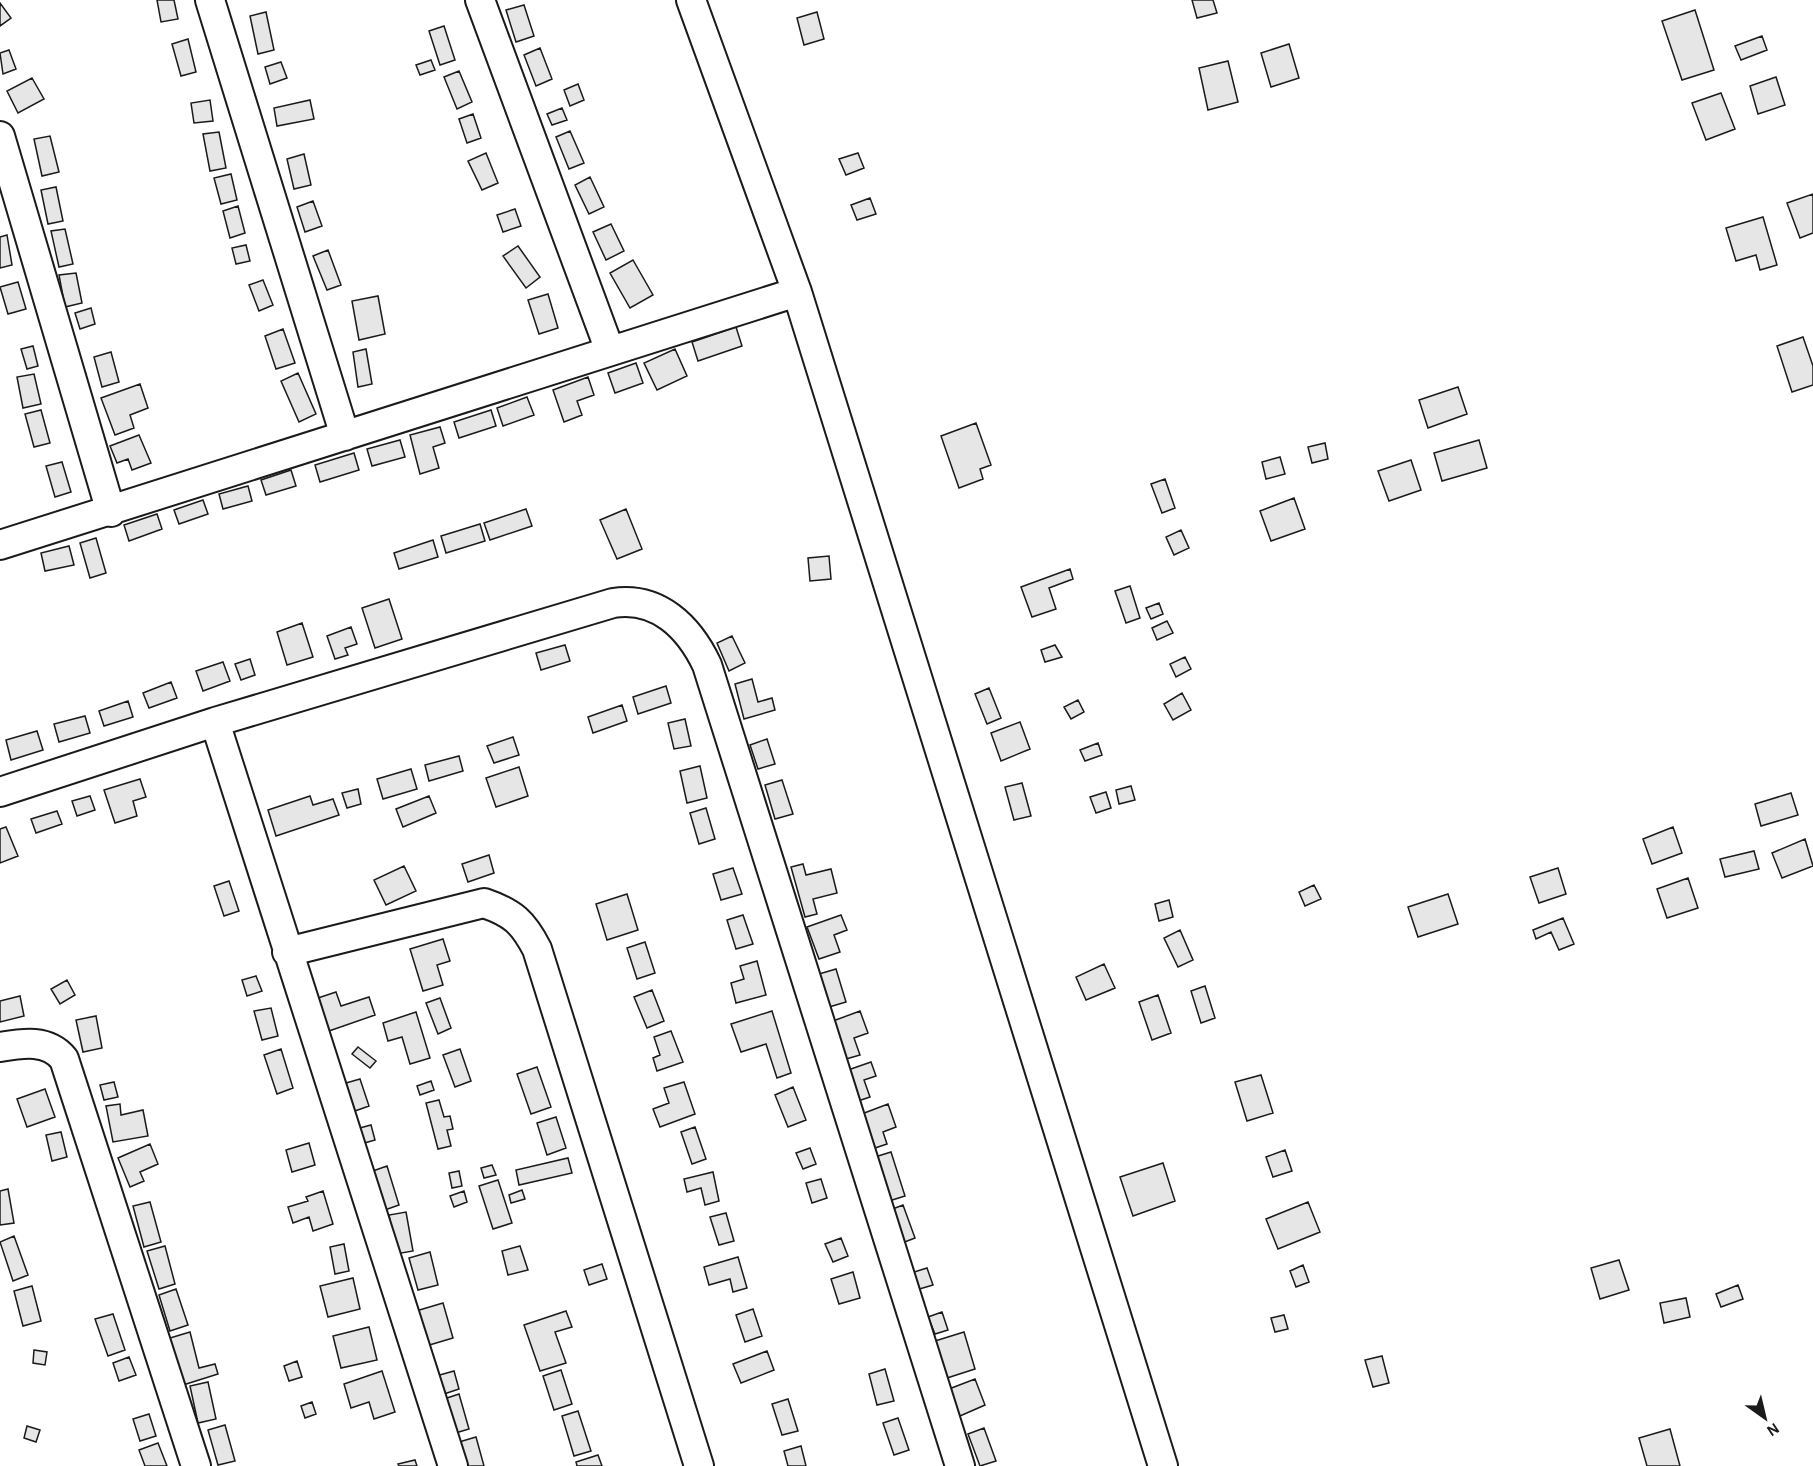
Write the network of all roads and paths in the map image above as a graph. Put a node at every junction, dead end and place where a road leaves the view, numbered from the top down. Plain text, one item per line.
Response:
1 (210, 0) edge
2 (480, 0) edge
3 (691, 0) edge
4 (0, 136) edge
5 (797, 292) junction
6 (610, 351) junction
7 (345, 436) junction
8 (111, 512) junction
9 (0, 545) edge
10 (215, 722) junction
11 (0, 792) edge
12 (287, 952) junction
13 (0, 1047) edge
14 (196, 1466) edge
15 (453, 1466) edge
16 (699, 1466) edge
17 (960, 1466) edge
18 (1163, 1466) edge

1 - 7 street
2 - 6 street
3 - 5 street
4 - 8 street
5 - 6 street
5 - 18 street
6 - 7 street
7 - 8 street
8 - 9 street
10 - 11 street
10 - 12 street
10 - 17 street
12 - 15 street
12 - 16 street
13 - 14 street

